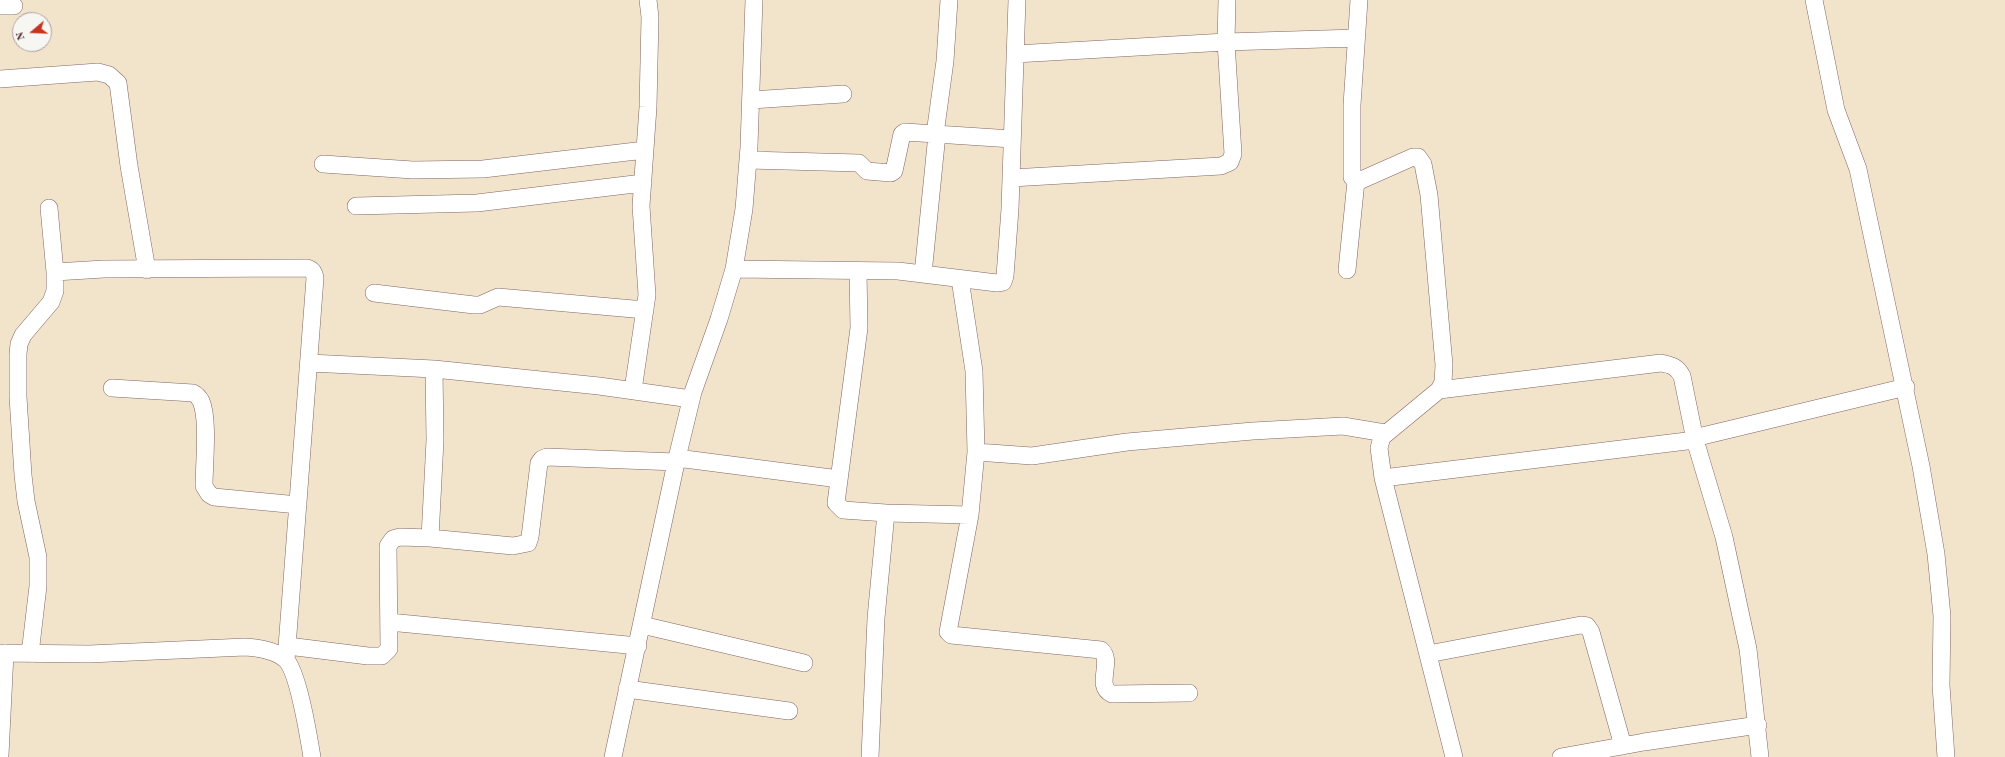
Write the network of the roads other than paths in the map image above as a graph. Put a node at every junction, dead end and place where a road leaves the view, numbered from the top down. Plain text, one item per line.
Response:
1 (648, 0) edge
2 (754, 0) edge
3 (949, 0) edge
4 (1017, 0) edge
5 (1227, 0) edge
6 (1359, 0) edge
7 (1814, 0) edge
8 (1356, 38) junction
9 (1226, 42) junction
10 (1015, 54) junction
11 (0, 79) edge
12 (843, 94) dead end
13 (751, 100) junction
14 (936, 134) junction
15 (1012, 139) junction
16 (645, 150) junction
17 (748, 160) junction
18 (323, 164) dead end
19 (1011, 178) junction
20 (1356, 181) junction
21 (643, 183) junction
22 (356, 206) dead end
23 (49, 208) dead end
24 (734, 269) junction
25 (148, 270) junction
26 (1347, 270) dead end
27 (858, 271) junction
28 (55, 272) junction
29 (923, 274) junction
30 (960, 279) junction
31 (374, 293) dead end
32 (645, 310) junction
33 (309, 363) junction
34 (434, 369) junction
35 (1906, 387) junction
36 (112, 388) dead end
37 (633, 390) junction
38 (1439, 390) junction
39 (691, 399) junction
40 (1385, 433) junction
41 (1694, 439) junction
42 (976, 452) junction
43 (677, 460) junction
44 (1384, 478) junction
45 (839, 479) junction
46 (298, 505) junction
47 (886, 513) junction
48 (970, 515) junction
49 (430, 538) junction
50 (389, 622) junction
51 (642, 625) junction
52 (638, 646) junction
53 (3, 653) edge
54 (287, 653) junction
55 (30, 654) junction
56 (1428, 654) junction
57 (804, 663) dead end
58 (627, 689) junction
59 (1189, 693) dead end
60 (789, 711) dead end
61 (1758, 725) junction
62 (1615, 750) edge
63 (0, 755) edge
64 (312, 757) edge
65 (613, 757) edge
66 (870, 757) edge
67 (1454, 757) edge
68 (1561, 757) edge
69 (1760, 757) edge
70 (1946, 757) edge

1 - 16 street
2 - 13 street
3 - 14 street
4 - 10 street
5 - 9 street
6 - 8 street
7 - 35 street
8 - 9 street
8 - 20 street
9 - 10 street
9 - 19 street
10 - 15 street
11 - 25 street
12 - 13 street
13 - 17 street
14 - 15 street
14 - 17 street
14 - 29 street
15 - 19 street
16 - 18 street
16 - 21 street
17 - 24 street
19 - 30 street
20 - 26 street
20 - 38 street
21 - 22 street
21 - 32 street
23 - 28 street
24 - 27 street
24 - 39 street
25 - 28 street
25 - 33 street
27 - 29 street
27 - 45 street
28 - 55 street
29 - 30 street
30 - 42 street
31 - 32 street
32 - 37 street
33 - 34 street
33 - 46 street
34 - 37 street
34 - 49 street
35 - 41 street
35 - 70 street
36 - 46 street
37 - 39 street
38 - 40 street
38 - 41 street
39 - 43 street
40 - 42 street
40 - 44 street
41 - 44 street
41 - 61 street
42 - 48 street
43 - 45 street
43 - 49 street
43 - 51 street
44 - 56 street
45 - 47 street
46 - 54 street
47 - 48 street
47 - 66 street
48 - 59 street
49 - 50 street
50 - 52 street
50 - 54 street
51 - 52 street
51 - 57 street
52 - 58 street
53 - 55 street
53 - 63 street
54 - 55 street
54 - 64 street
56 - 62 street
56 - 67 street
58 - 60 street
58 - 65 street
61 - 62 street
61 - 69 street
62 - 68 street

